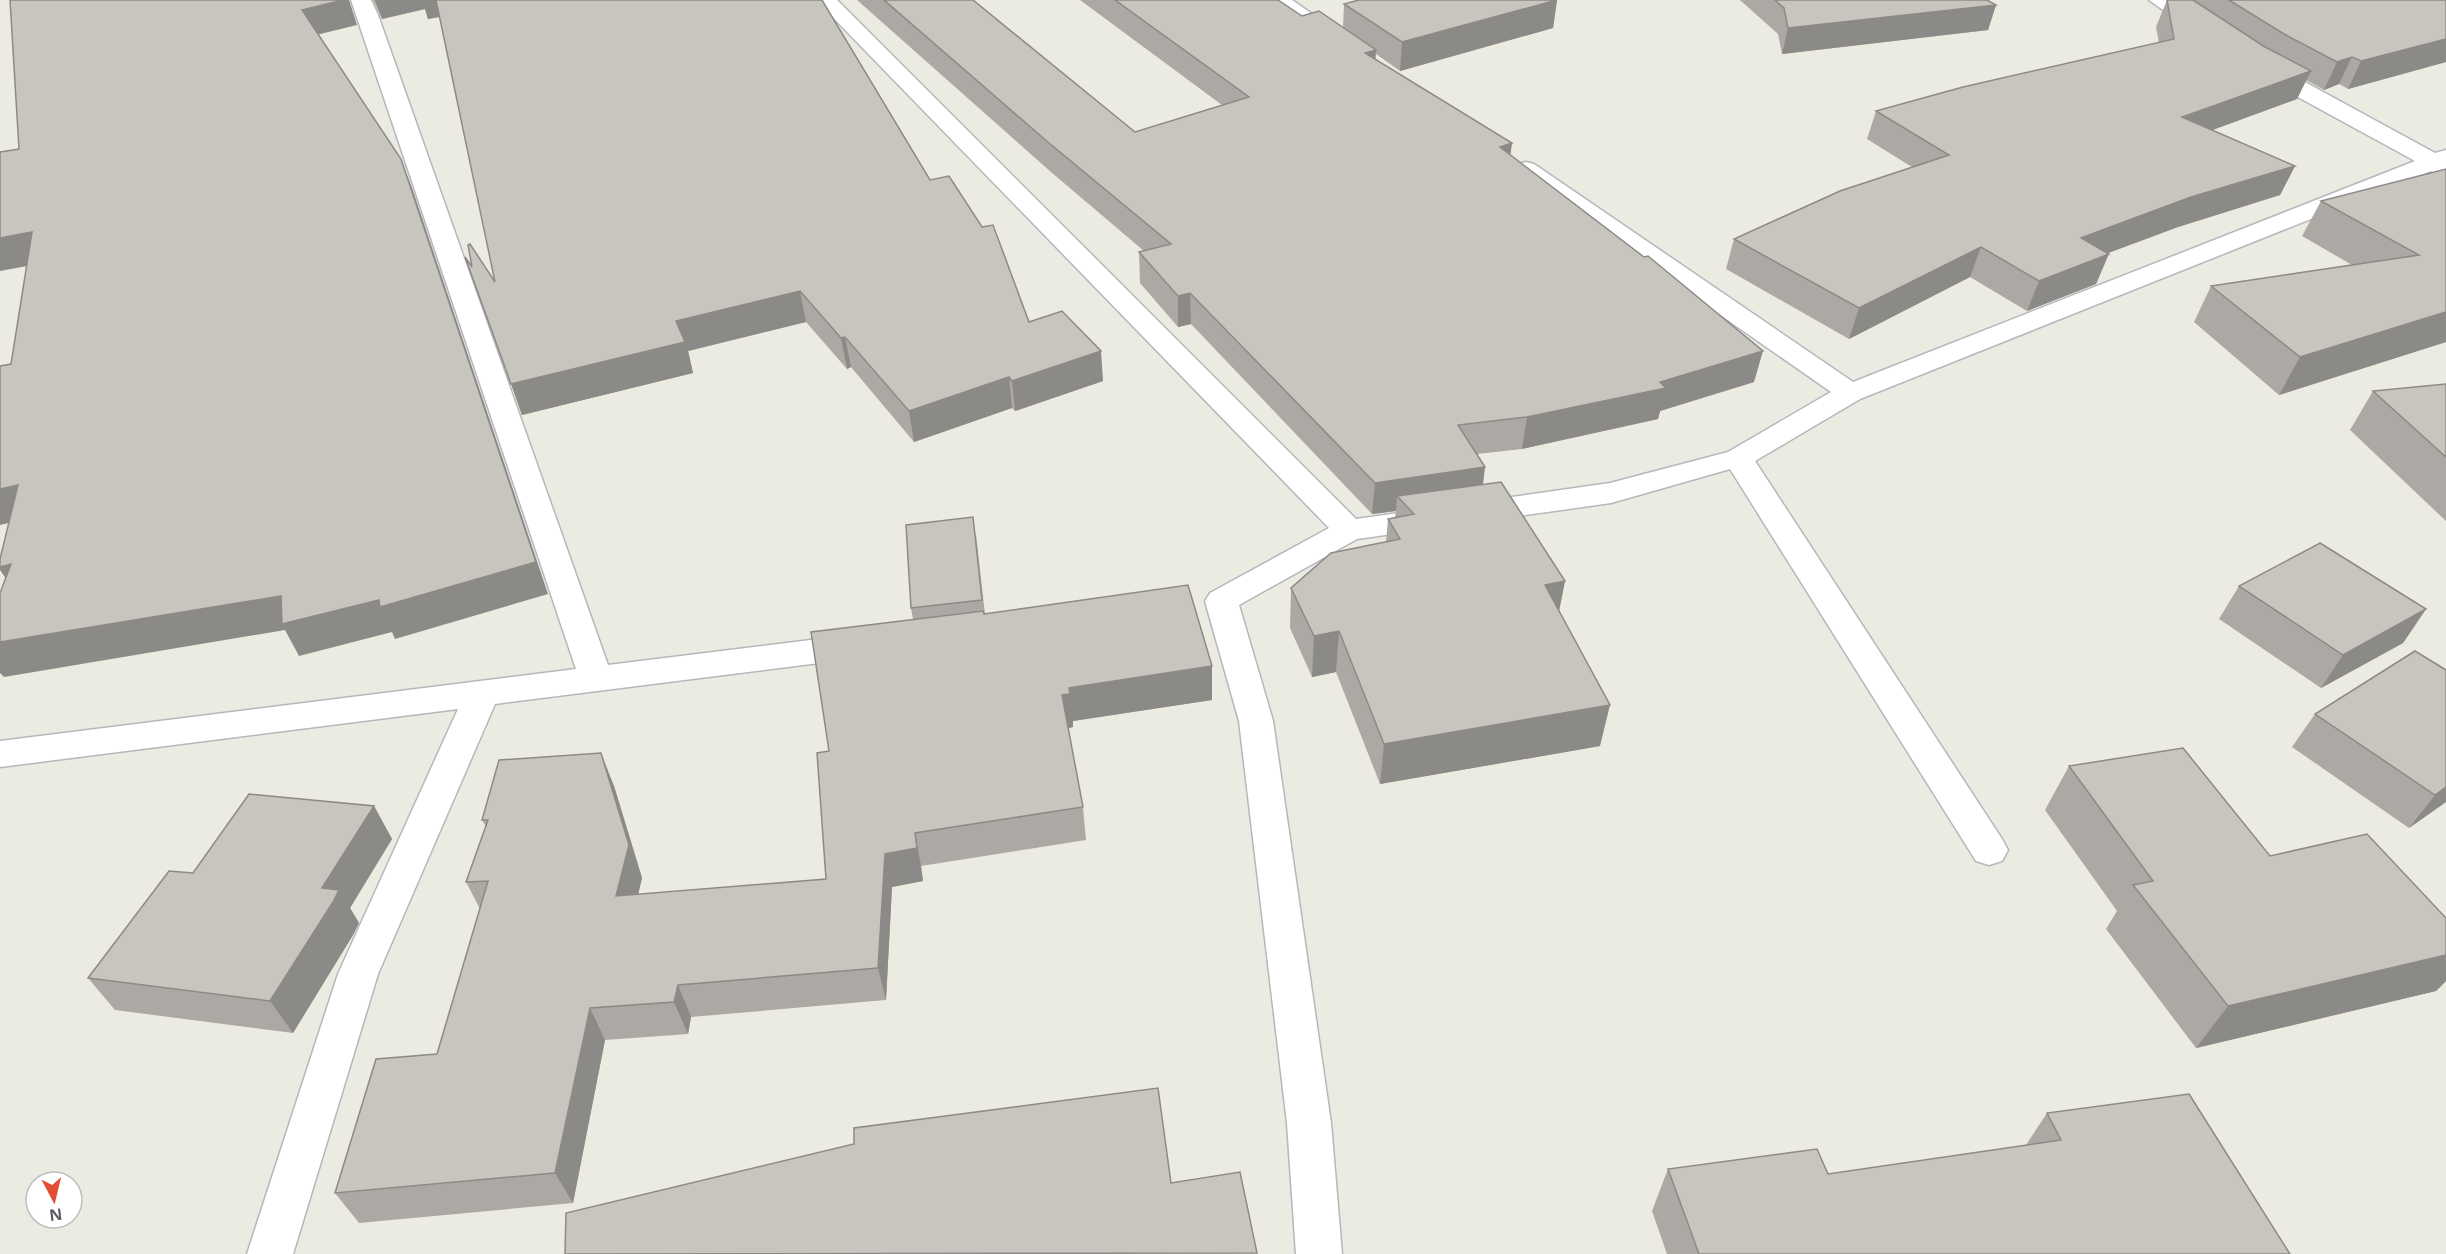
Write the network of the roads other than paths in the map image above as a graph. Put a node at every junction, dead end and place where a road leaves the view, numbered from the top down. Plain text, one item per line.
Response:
1 (361, 0) edge
2 (826, 0) edge
3 (1279, 0) edge
4 (2159, 0) edge
5 (2215, 37) edge
6 (1358, 54) edge
7 (2244, 56) edge
8 (1506, 156) edge
9 (2442, 164) edge
10 (1850, 393) junction
11 (1738, 458) junction
12 (1349, 530) junction
13 (1221, 601) junction
14 (1186, 606) edge
15 (891, 642) edge
16 (596, 679) junction
17 (482, 694) junction
18 (0, 754) edge
19 (1989, 850) dead end
20 (270, 1254) edge
21 (1319, 1254) edge

1 - 16 street
2 - 12 street
3 - 6 street
4 - 5 street
7 - 9 street
8 - 10 street
9 - 10 street
10 - 11 street
11 - 12 street
11 - 19 street
12 - 13 street
13 - 14 street
13 - 21 street
15 - 16 street
16 - 17 street
17 - 18 street
17 - 20 street

